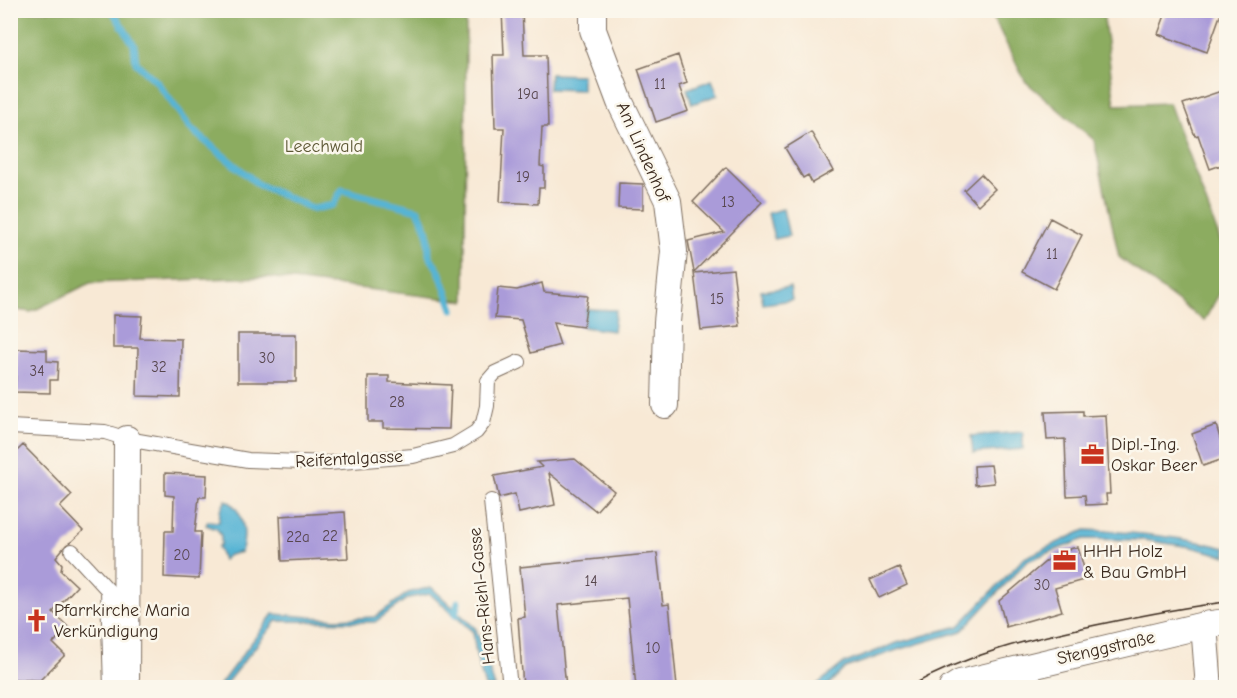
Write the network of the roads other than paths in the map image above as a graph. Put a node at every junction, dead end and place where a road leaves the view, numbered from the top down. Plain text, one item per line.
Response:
1 (593, 10) edge
2 (519, 362) dead end
3 (665, 405) dead end
4 (10, 427) edge
5 (127, 439) junction
6 (491, 501) dead end
7 (72, 550) dead end
8 (1215, 624) edge
9 (111, 687) edge
10 (126, 687) edge
11 (510, 687) edge
12 (952, 687) edge
13 (1209, 687) edge

1 - 3 street, Am Lindenhof
2 - 5 lane, Reifentalgasse
4 - 5 lane, Reifentalgasse
5 - 10 street
6 - 11 lane, Hans-Riehl-Gasse
7 - 9 lane
8 - 12 street, Stenggstraße
8 - 13 street

